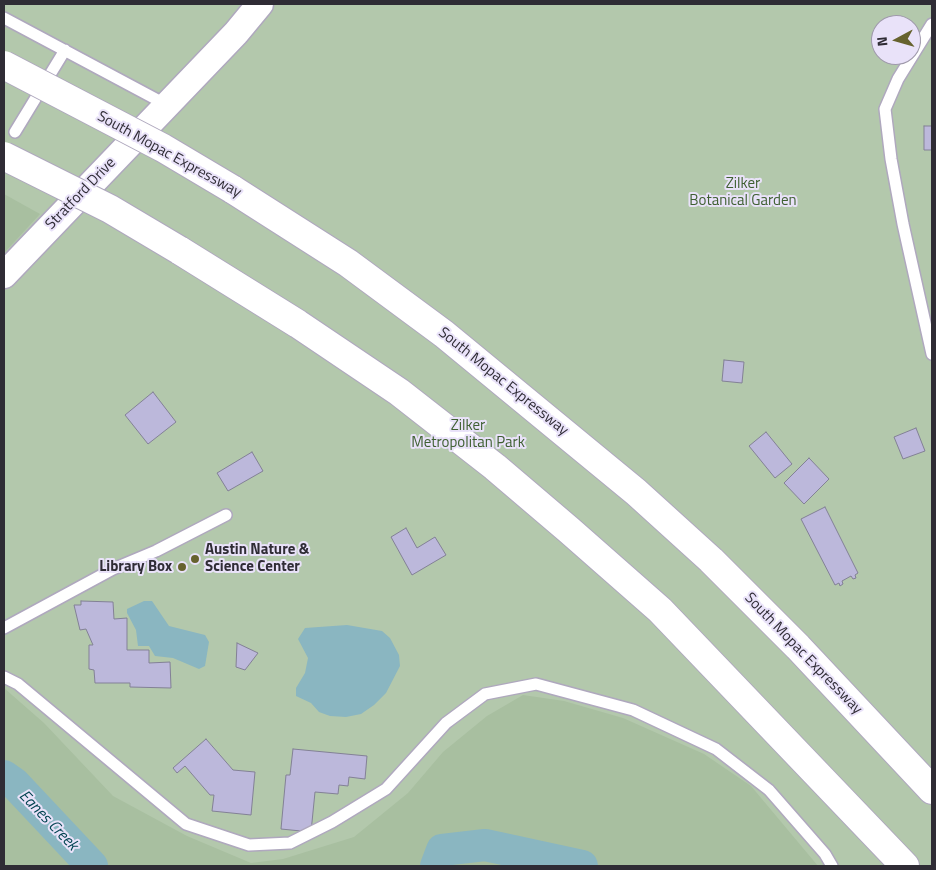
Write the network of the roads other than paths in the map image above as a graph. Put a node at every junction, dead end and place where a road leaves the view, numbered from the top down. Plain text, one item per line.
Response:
1 (260, 4) edge
2 (5, 21) edge
3 (932, 24) edge
4 (65, 50) junction
5 (4, 65) edge
6 (167, 105) junction
7 (9, 144) edge
8 (4, 275) edge
9 (932, 354) edge
10 (226, 515) dead end
11 (4, 628) edge
12 (4, 676) edge
13 (932, 790) edge
14 (832, 866) edge
15 (905, 866) edge

1 - 6 street, Stratford Drive
2 - 4 lane
3 - 9 lane
4 - 6 lane
4 - 7 lane
5 - 13 highway, South Mopac Expressway, bridge
6 - 8 street, Stratford Drive
7 - 15 highway, bridge
10 - 11 lane
12 - 14 lane

